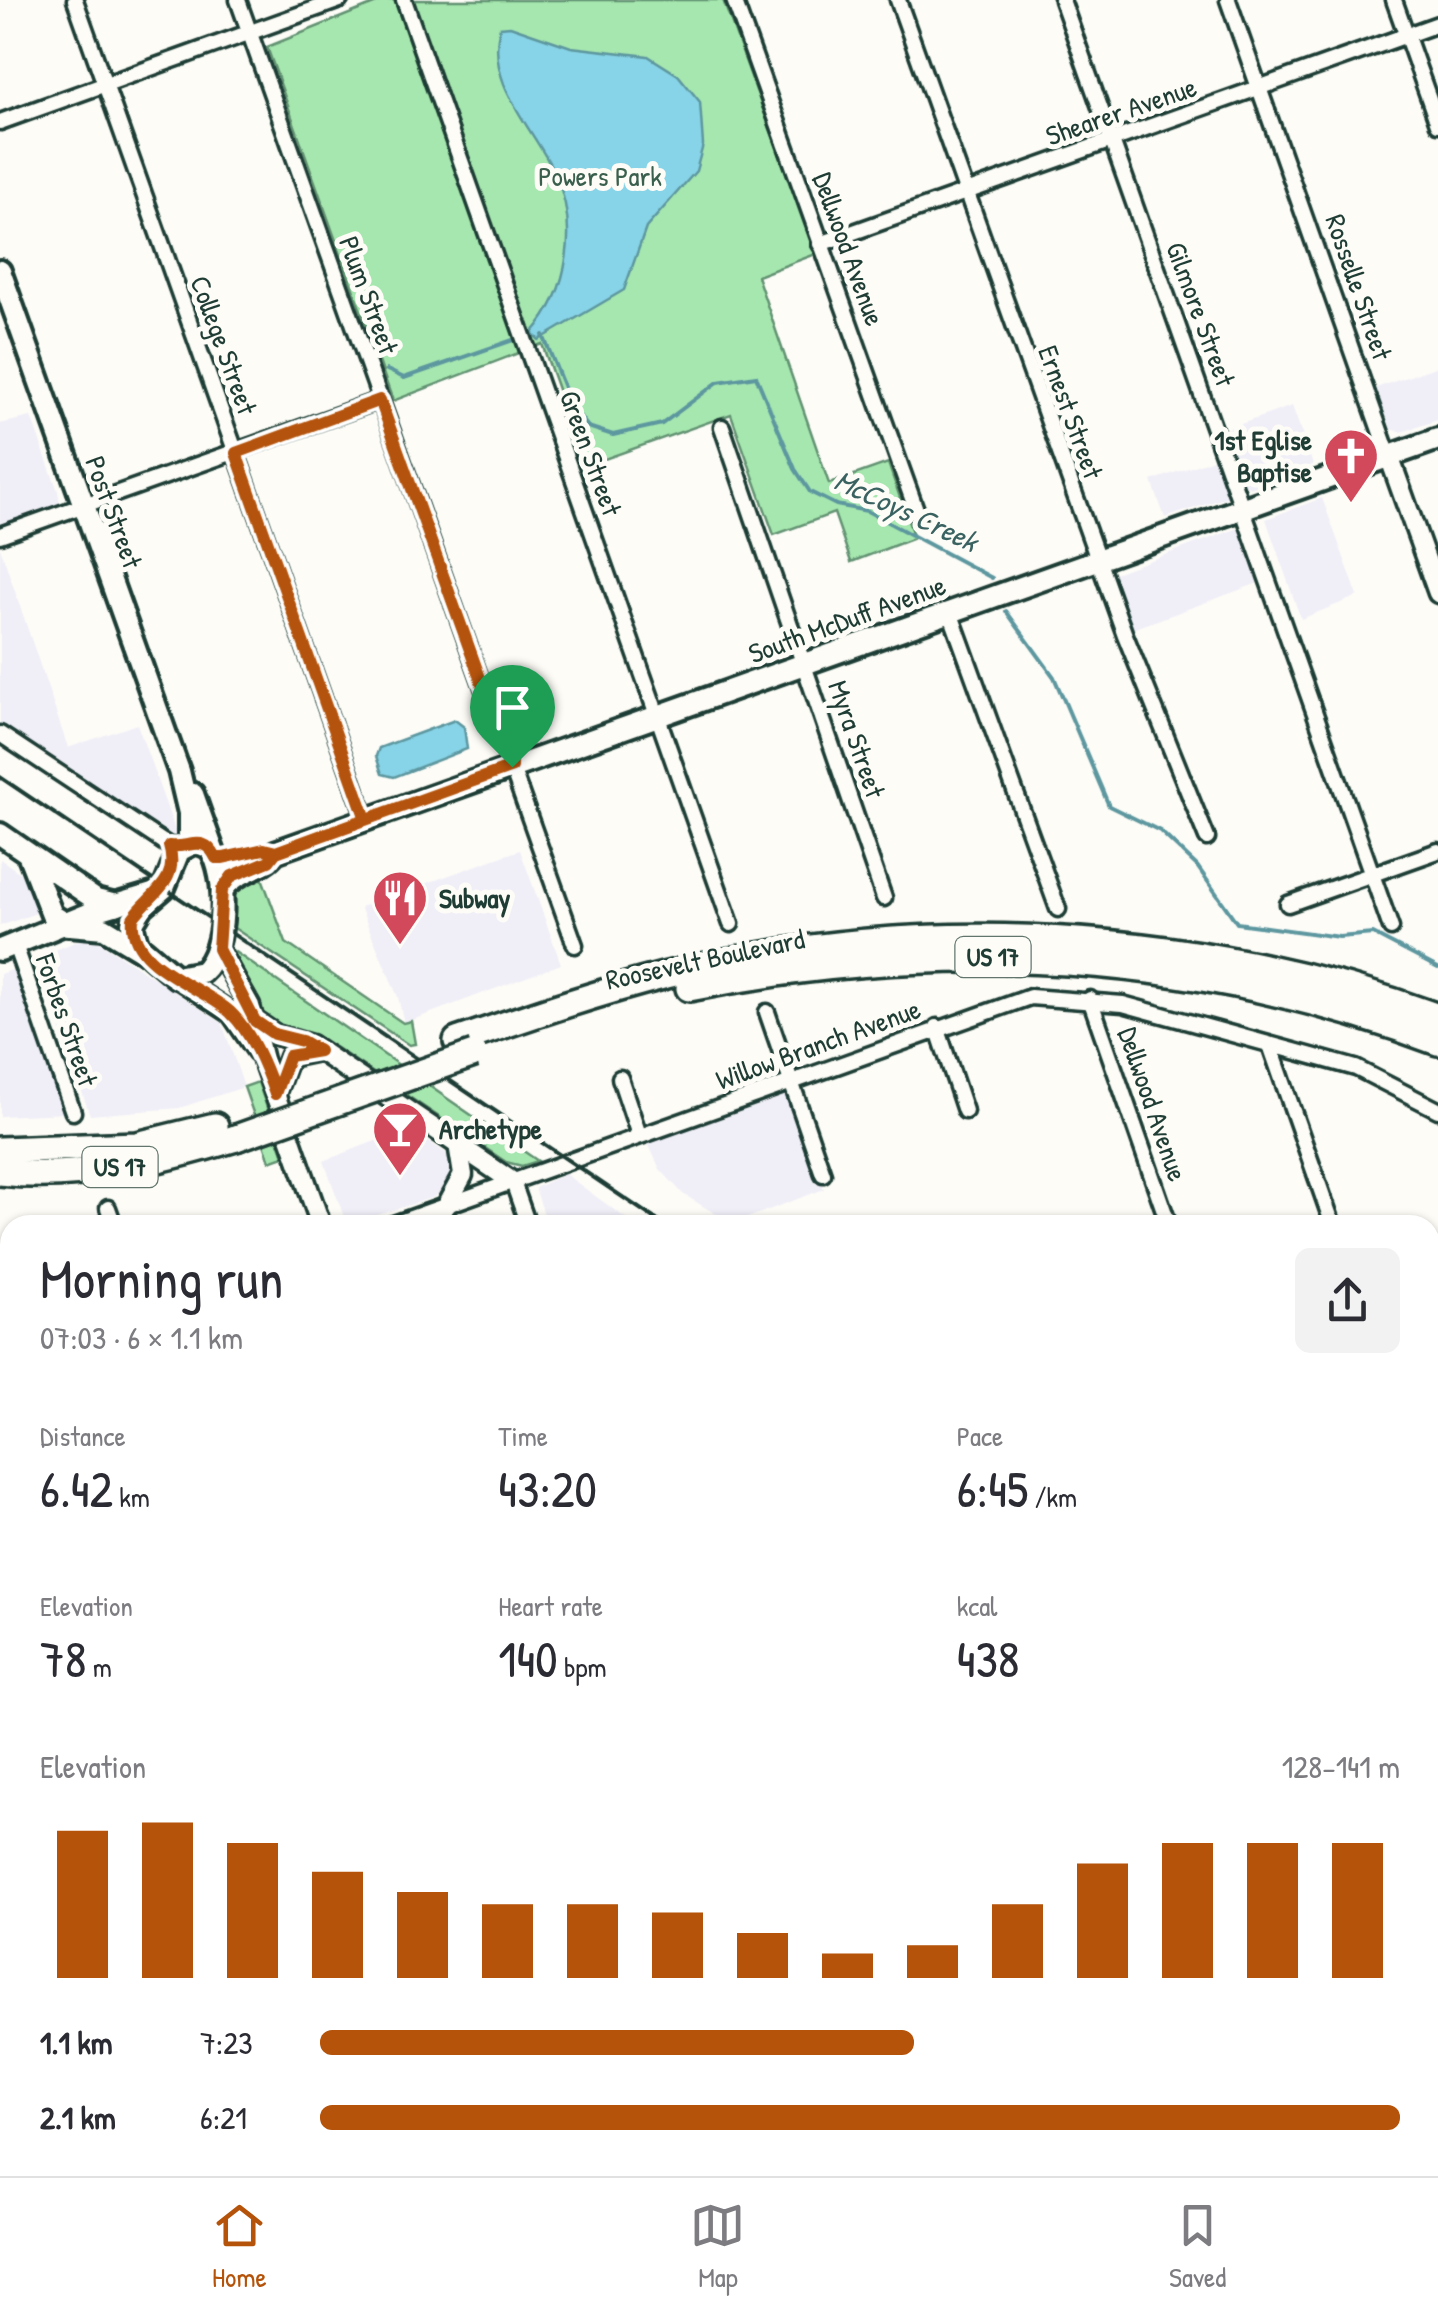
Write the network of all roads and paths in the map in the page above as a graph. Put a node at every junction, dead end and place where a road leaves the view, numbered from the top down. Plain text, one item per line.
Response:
1 (75, 0) edge
2 (238, 0) edge
3 (340, 0) edge
4 (404, 0) edge
5 (734, 0) edge
6 (898, 0) edge
7 (1062, 0) edge
8 (1228, 0) edge
9 (1394, 0) edge
10 (1438, 24) edge
11 (250, 32) junction
12 (1406, 35) junction
13 (105, 84) junction
14 (1259, 89) junction
15 (0, 122) edge
16 (1438, 124) edge
17 (1112, 141) junction
18 (967, 192) junction
19 (820, 244) junction
20 (0, 271) edge
21 (380, 400) junction
22 (722, 427) dead end
23 (1438, 438) edge
24 (236, 453) junction
25 (1389, 456) junction
26 (82, 506) junction
27 (1244, 508) junction
28 (918, 516) dead end
29 (0, 535) edge
30 (1097, 559) junction
31 (1438, 593) edge
32 (950, 612) junction
33 (804, 664) junction
34 (658, 716) junction
35 (0, 734) edge
36 (512, 767) junction
37 (179, 771) junction
38 (366, 819) junction
39 (0, 834) edge
40 (1207, 838) dead end
41 (179, 850) junction
42 (1438, 851) edge
43 (26, 852) junction
44 (276, 852) junction
45 (215, 856) junction
46 (1374, 873) junction
47 (222, 890) junction
48 (158, 893) junction
49 (884, 898) dead end
50 (1288, 904) dead end
51 (117, 905) junction
52 (1058, 909) dead end
53 (731, 924) dead end
54 (68, 925) junction
55 (1391, 928) dead end
56 (574, 945) dead end
57 (7, 948) edge
58 (218, 949) junction
59 (148, 954) junction
60 (176, 977) junction
61 (1090, 999) junction
62 (766, 1012) dead end
63 (1438, 1018) edge
64 (255, 1021) junction
65 (937, 1027) junction
66 (1438, 1042) edge
67 (1270, 1045) junction
68 (465, 1048) junction
69 (319, 1051) junction
70 (263, 1060) junction
71 (620, 1078) dead end
72 (790, 1081) junction
73 (275, 1094) junction
74 (1438, 1110) edge
75 (73, 1112) dead end
76 (964, 1112) dead end
77 (233, 1130) junction
78 (639, 1135) junction
79 (458, 1144) junction
80 (0, 1150) edge
81 (0, 1172) edge
82 (824, 1174) dead end
83 (513, 1182) junction
84 (446, 1206) junction
85 (108, 1208) dead end
86 (110, 1215) edge
87 (317, 1215) edge
88 (419, 1215) edge
89 (525, 1215) edge
90 (1166, 1215) edge
91 (1330, 1215) edge

1 - 13 street, College Street
2 - 11 street, Plum Street
3 - 11 street
4 - 34 street, Green Street
5 - 19 street, Dellwood Avenue
6 - 18 street, Ernest Street
7 - 17 street, Gilmore Street
8 - 14 street, Rosselle Street
9 - 12 street
10 - 12 street, Shearer Avenue
11 - 13 street
11 - 21 street, Plum Street
12 - 14 street, Shearer Avenue
12 - 16 street
13 - 15 street
13 - 24 street, College Street
14 - 17 street, Shearer Avenue
14 - 25 street, Rosselle Street
17 - 18 street, Shearer Avenue
17 - 27 street, Gilmore Street
18 - 19 street, Shearer Avenue
18 - 30 street, Ernest Street
19 - 28 street, Dellwood Avenue
20 - 26 main road, Post Street
21 - 24 street
21 - 36 street, Plum Street
22 - 33 street, Myra Street
23 - 25 main road, South McDuff Avenue
24 - 26 street
24 - 38 street, College Street
25 - 27 main road, South McDuff Avenue
25 - 31 street, Rosselle Street
26 - 29 street
26 - 37 main road, Post Street
27 - 30 main road, South McDuff Avenue
27 - 46 street, Gilmore Street
30 - 32 main road, South McDuff Avenue
30 - 40 street, Ernest Street
32 - 33 main road, South McDuff Avenue
32 - 52 street
33 - 34 main road, South McDuff Avenue
33 - 49 street, Myra Street
34 - 36 main road, South McDuff Avenue
34 - 53 street, Green Street
35 - 41 street
36 - 38 main road, South McDuff Avenue
36 - 56 street, Plum Street
37 - 41 main road, Post Street
37 - 45 main road, Post Street
38 - 44 main road, South McDuff Avenue
39 - 43 main road
41 - 45 main road
41 - 48 main road
42 - 46 street
43 - 51 main road
43 - 54 main road
44 - 45 main road, South McDuff Avenue
44 - 47 main road, South McDuff Avenue
45 - 47 main road, Post Street
46 - 50 street
46 - 55 street, Gilmore Street
47 - 58 main road, Post Street
48 - 51 main road
48 - 59 main road
51 - 54 main road
54 - 57 main road
54 - 59 main road
57 - 75 street, Forbes Street
58 - 60 main road
58 - 64 street
59 - 60 main road
60 - 70 street
61 - 65 street, Willow Branch Avenue
61 - 67 street, Willow Branch Avenue
61 - 90 street, Dellwood Avenue
62 - 72 street
63 - 68 highway, Roosevelt Boulevard / US 17
64 - 69 street
64 - 70 street
65 - 72 street, Willow Branch Avenue
65 - 76 street
66 - 68 highway, Roosevelt Boulevard / US 17
67 - 74 street, Willow Branch Avenue
67 - 91 street
68 - 77 highway, Roosevelt Boulevard / US 17, bridge
69 - 73 street
69 - 79 street
70 - 73 street
71 - 78 street
72 - 78 street, Willow Branch Avenue
72 - 82 street
73 - 87 street
77 - 80 highway, Roosevelt Boulevard / US 17
77 - 81 highway, Roosevelt Boulevard / US 17
78 - 83 street, Willow Branch Avenue
79 - 83 street
79 - 84 street
83 - 84 street, Willow Branch Avenue
83 - 89 street
84 - 88 street, Willow Branch Avenue
85 - 86 street

